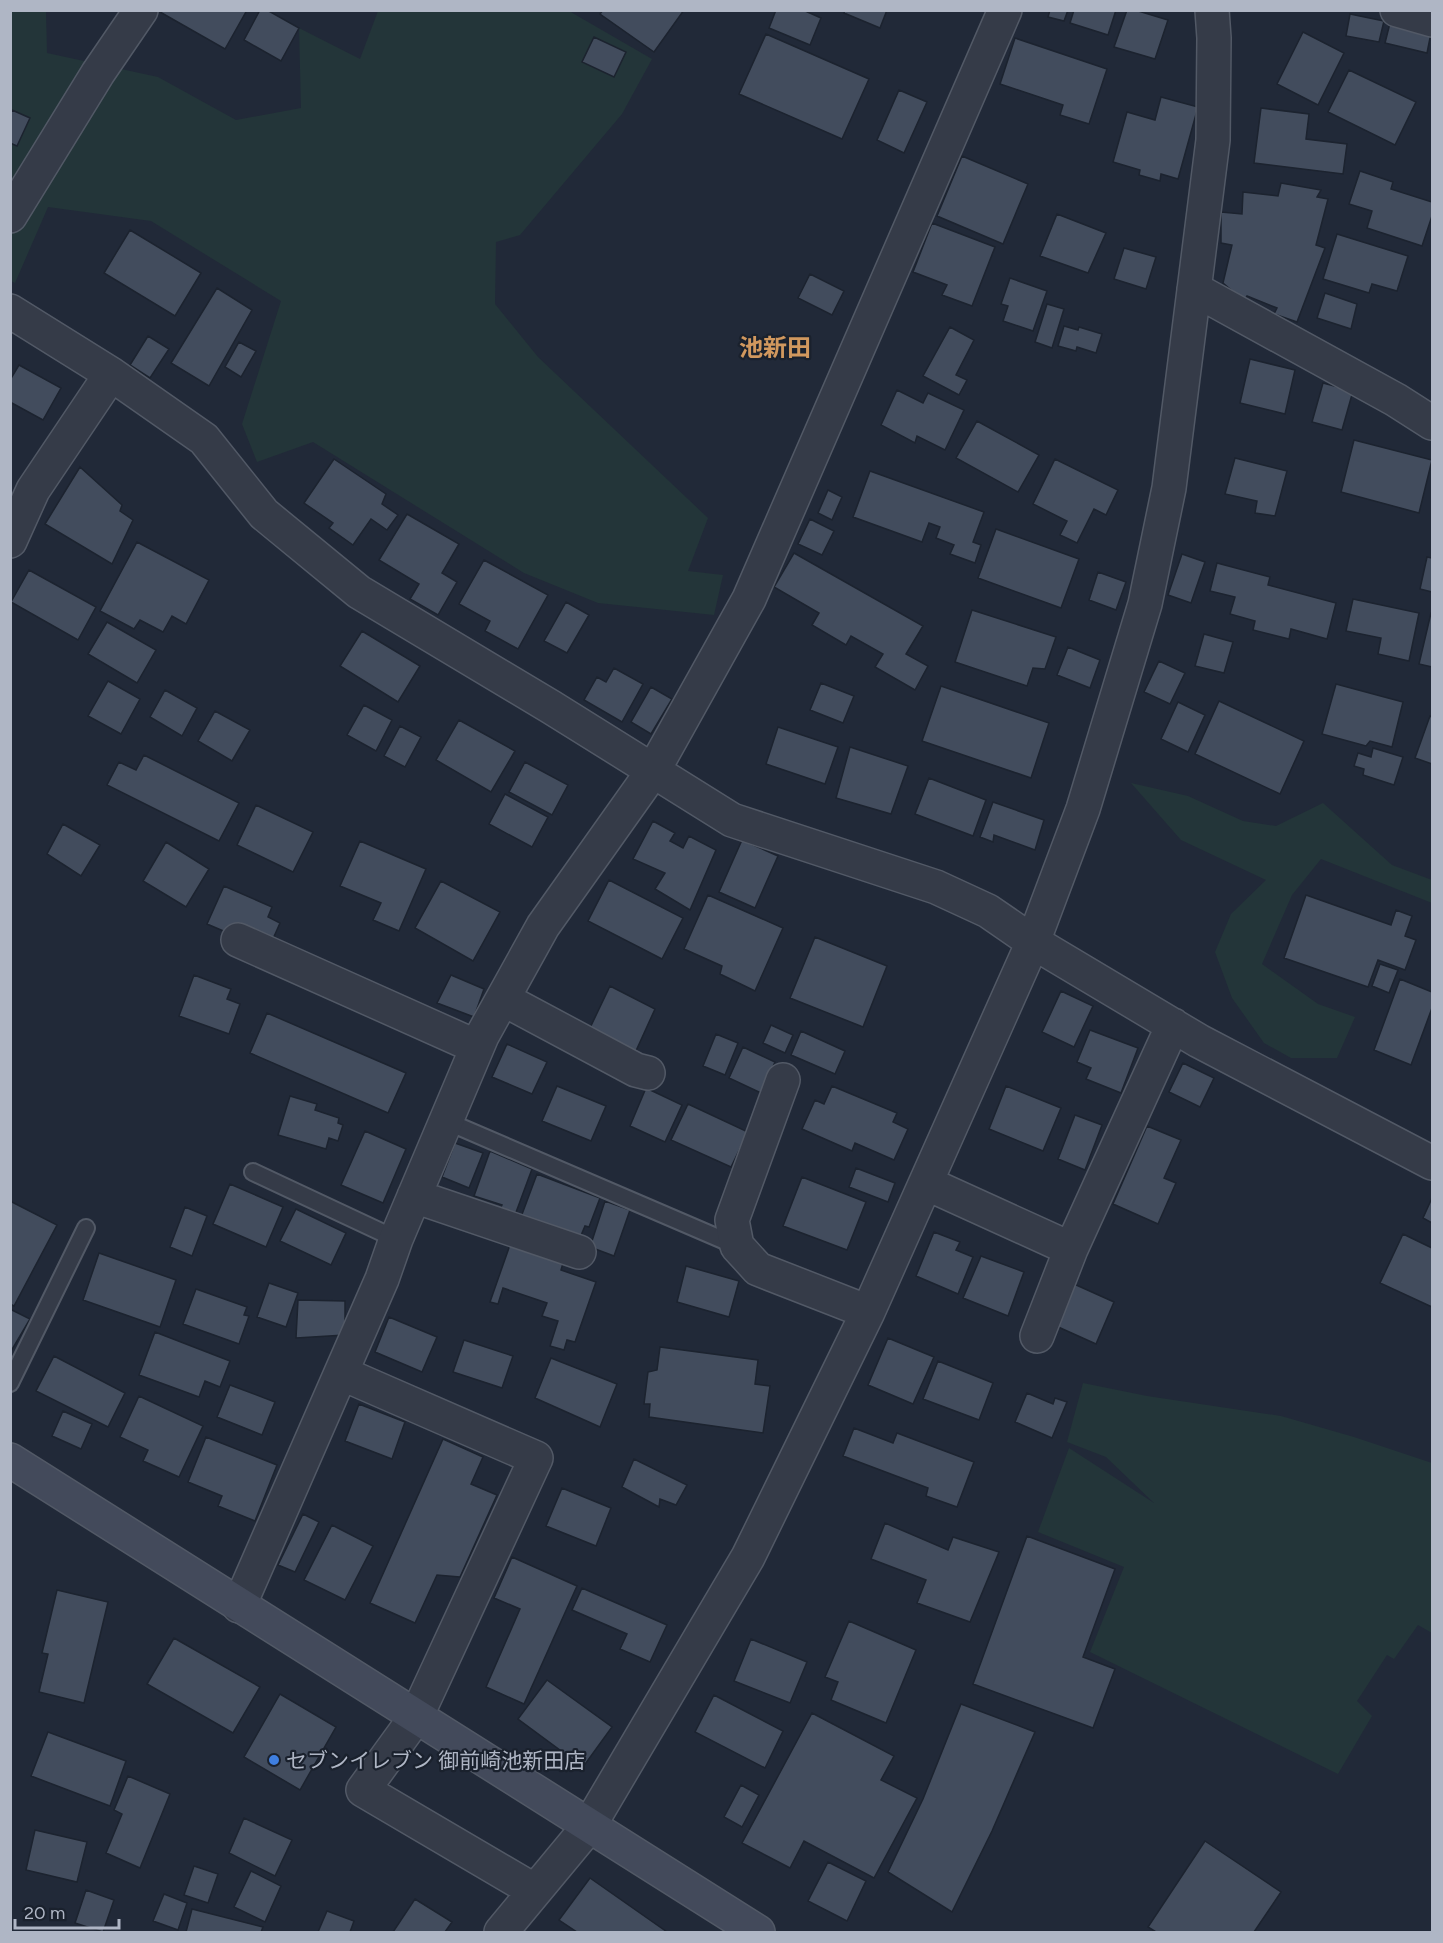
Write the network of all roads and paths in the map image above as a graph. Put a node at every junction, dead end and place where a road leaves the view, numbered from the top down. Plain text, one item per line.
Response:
1 (141, 10) edge
2 (1005, 10) edge
3 (1212, 10) edge
4 (1397, 10) edge
5 (1432, 20) edge
6 (10, 216) edge
7 (1194, 289) junction
8 (10, 311) edge
9 (111, 374) junction
10 (1432, 423) edge
11 (10, 541) edge
12 (653, 771) junction
13 (238, 940) dead end
14 (1033, 942) junction
15 (503, 999) junction
16 (1173, 1025) junction
17 (477, 1047) junction
18 (648, 1073) dead end
19 (783, 1080) dead end
20 (446, 1121) junction
21 (1432, 1163) edge
22 (253, 1172) dead end
23 (926, 1183) junction
24 (414, 1196) junction
25 (87, 1228) dead end
26 (396, 1239) junction
27 (737, 1245) junction
28 (1071, 1249) junction
29 (579, 1252) dead end
30 (868, 1312) junction
31 (1037, 1336) dead end
32 (341, 1373) junction
33 (10, 1383) edge
34 (10, 1460) edge
35 (239, 1606) junction
36 (416, 1717) junction
37 (589, 1826) junction
38 (535, 1891) junction
39 (501, 1932) edge
40 (758, 1932) edge

1 - 6 street
2 - 12 street
3 - 7 street
4 - 5 street
7 - 10 street
7 - 14 street
8 - 9 street
9 - 11 street
9 - 12 street
12 - 14 street
12 - 15 street
13 - 17 street
14 - 16 street
14 - 23 street
15 - 17 street
15 - 18 street
16 - 21 street
16 - 28 street
17 - 20 street
19 - 27 street
20 - 24 street
20 - 27 lane
22 - 26 lane
23 - 28 street
23 - 30 street
24 - 26 street
24 - 29 street
25 - 33 lane
26 - 32 street
27 - 30 street
28 - 31 street
30 - 37 street
32 - 35 street
32 - 36 street
34 - 35 street
35 - 36 street
36 - 37 street
36 - 38 street
37 - 38 street
37 - 40 street
38 - 39 street

